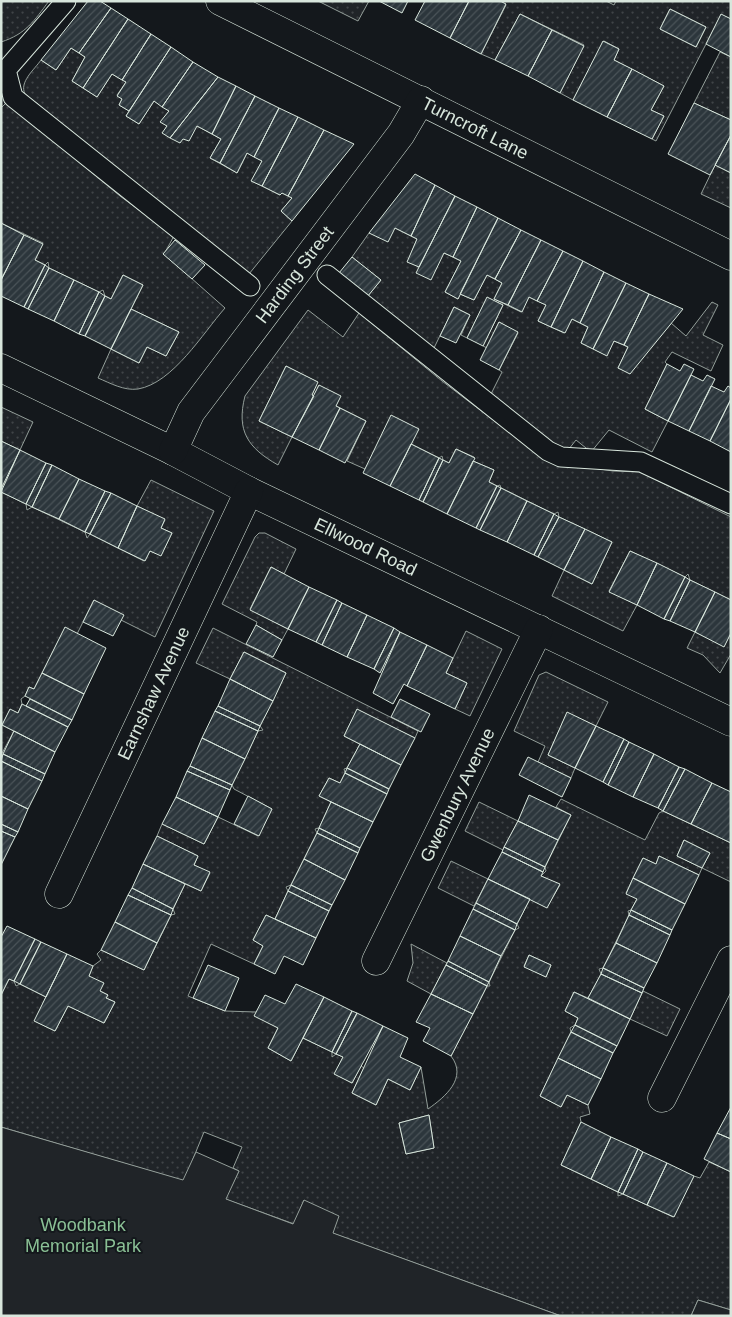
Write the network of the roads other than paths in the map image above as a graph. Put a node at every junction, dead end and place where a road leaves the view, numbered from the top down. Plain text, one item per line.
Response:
1 (66, 1) edge
2 (220, 1) edge
3 (421, 100) junction
4 (731, 256) edge
5 (327, 275) dead end
6 (250, 286) dead end
7 (1, 368) edge
8 (173, 451) junction
9 (249, 491) junction
10 (731, 504) edge
11 (539, 629) junction
12 (731, 722) edge
13 (59, 894) dead end
14 (731, 960) edge
15 (376, 961) dead end
16 (662, 1098) dead end

1 - 6 lane
2 - 3 street, Turncroft Lane
3 - 4 street, Turncroft Lane
3 - 8 street, Harding Street
5 - 10 lane
7 - 8 street, Ellwood Road
8 - 9 street, Ellwood Road
9 - 11 street, Ellwood Road
9 - 13 street, Earnshaw Avenue
11 - 12 street, Ellwood Road
11 - 15 street, Gwenbury Avenue
14 - 16 street

